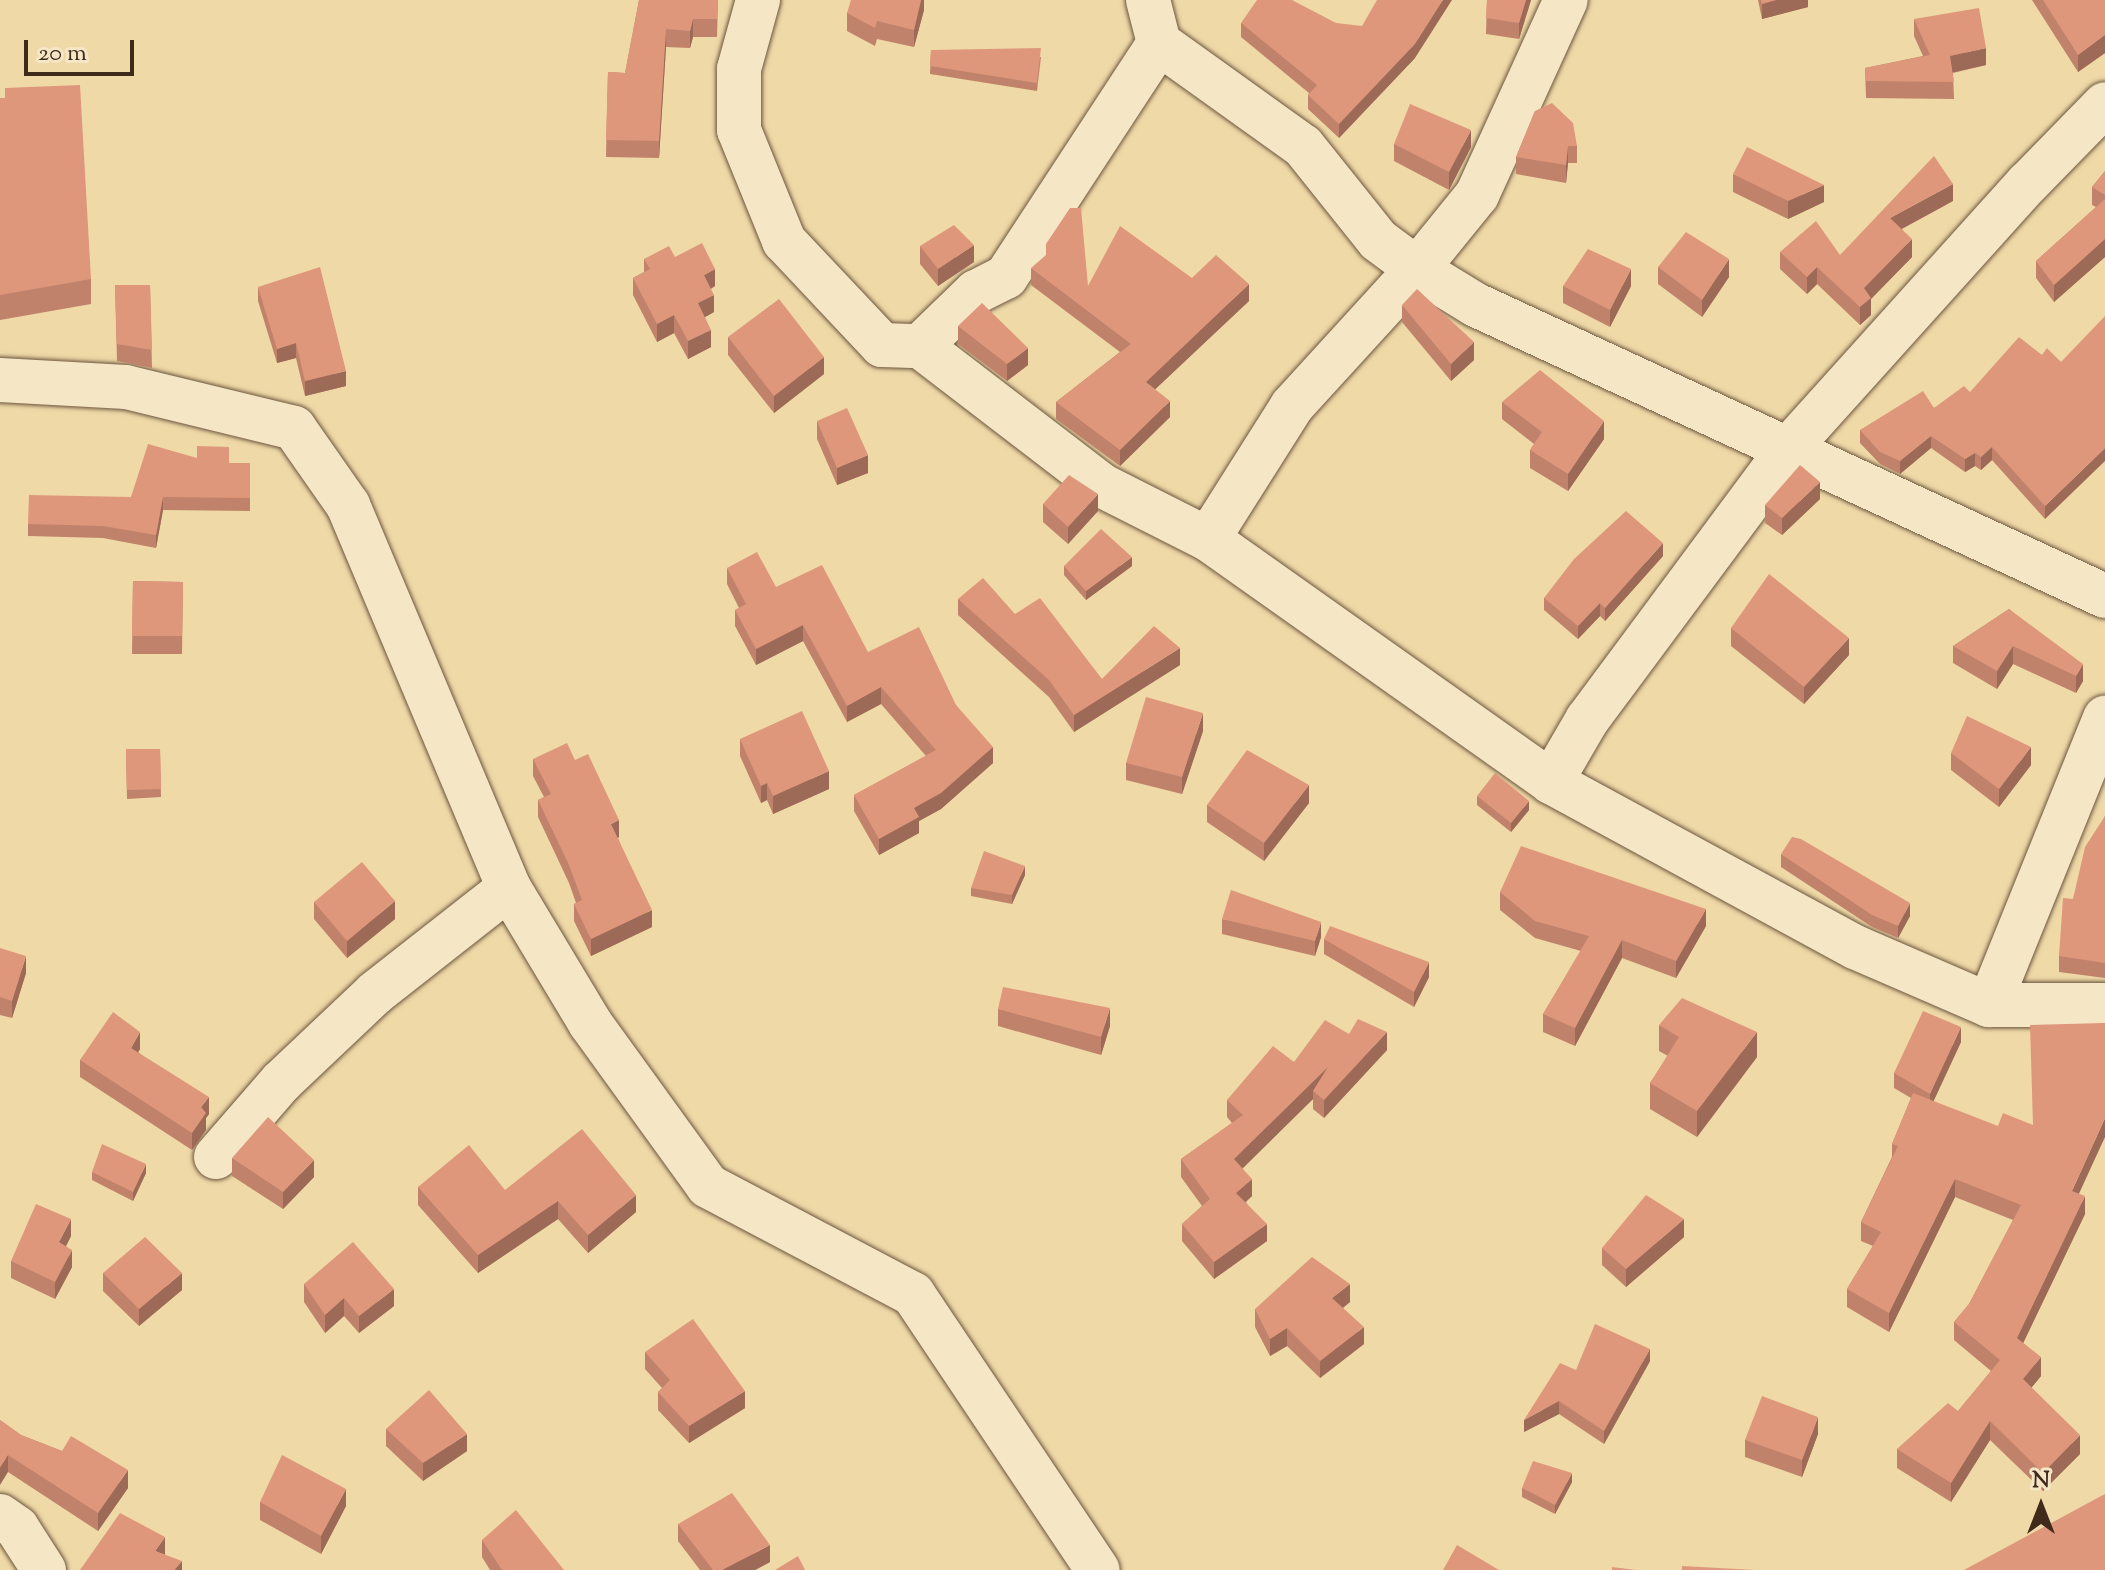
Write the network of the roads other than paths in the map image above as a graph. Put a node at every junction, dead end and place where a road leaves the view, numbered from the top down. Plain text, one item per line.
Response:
1 (758, 0) edge
2 (1148, 0) edge
3 (1566, 0) edge
4 (1159, 43) junction
5 (2105, 104) edge
6 (1417, 269) junction
7 (920, 346) junction
8 (0, 380) edge
9 (1789, 448) junction
10 (1208, 539) junction
11 (2105, 596) edge
12 (2105, 718) edge
13 (1551, 782) junction
14 (509, 888) junction
15 (1989, 1005) junction
16 (2105, 1005) edge
17 (216, 1157) dead end
18 (0, 1516) edge
19 (44, 1570) edge
20 (1098, 1570) edge

1 - 7 street
2 - 4 street
3 - 6 street
4 - 6 street
4 - 7 street
5 - 9 street
6 - 9 street
6 - 10 street
7 - 10 street
8 - 14 street
9 - 11 street
9 - 13 street
10 - 13 street
12 - 15 street
13 - 15 street
14 - 17 street
14 - 20 street
15 - 16 street
18 - 19 street

